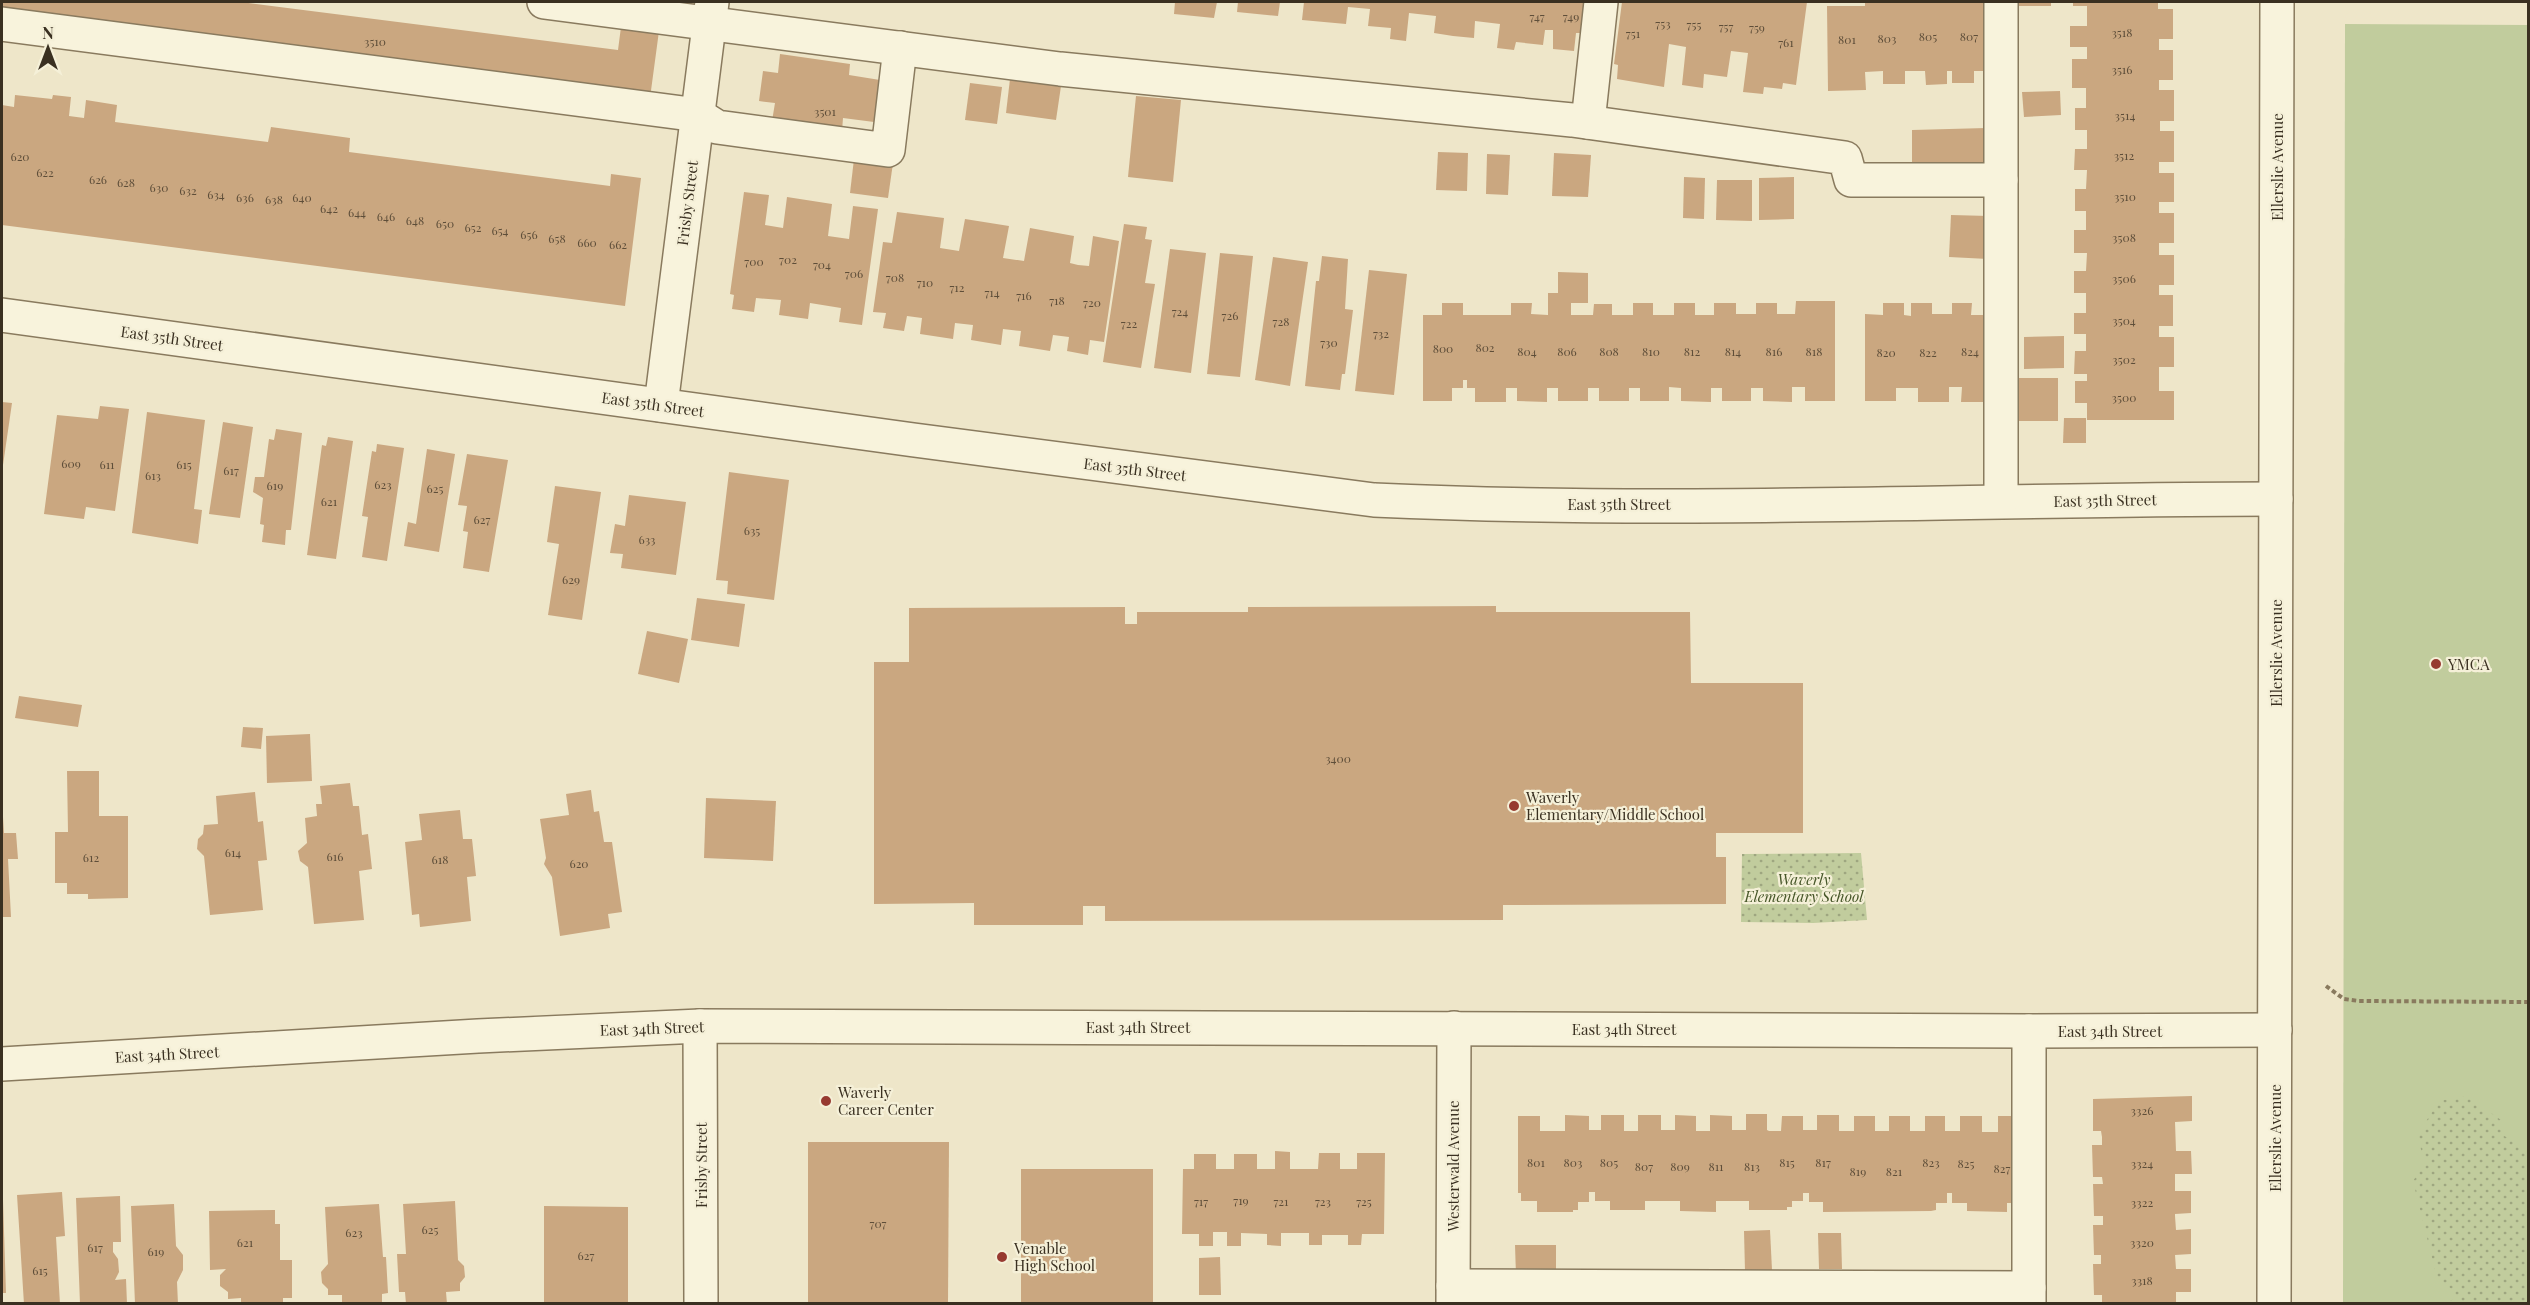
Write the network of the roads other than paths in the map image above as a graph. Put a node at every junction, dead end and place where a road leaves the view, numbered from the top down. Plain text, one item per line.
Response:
1 (544, 2) edge
2 (1601, 2) edge
3 (2001, 2) edge
4 (2277, 2) edge
5 (710, 13) edge
6 (2, 24) edge
7 (900, 48) junction
8 (698, 115) junction
9 (1588, 122) junction
10 (2001, 180) junction
11 (2, 315) edge
12 (661, 405) junction
13 (2276, 499) junction
14 (2001, 501) junction
15 (700, 1026) junction
16 (1454, 1028) junction
17 (2275, 1030) junction
18 (2029, 1031) junction
19 (2, 1064) edge
20 (1453, 1295) edge
21 (1694, 1295) edge
22 (2030, 1296) edge
23 (701, 1304) edge
24 (2274, 1304) edge

1 - 5 street
2 - 9 street
3 - 10 street
4 - 13 street, Ellerslie Avenue
5 - 7 street
5 - 8 street, Frisby Street
6 - 8 street
7 - 8 street
7 - 9 street
8 - 12 street, Frisby Street
9 - 10 street
10 - 14 street
11 - 12 street, East 35th Street
12 - 14 street, East 35th Street
13 - 14 street, East 35th Street
13 - 17 street, Ellerslie Avenue
15 - 16 street, East 34th Street
15 - 19 street, East 34th Street
15 - 23 street, Frisby Street
16 - 18 street, East 34th Street
16 - 20 street, Westerwald Avenue
17 - 18 street, East 34th Street
17 - 24 street, Ellerslie Avenue
18 - 22 street
20 - 21 street
21 - 22 street

